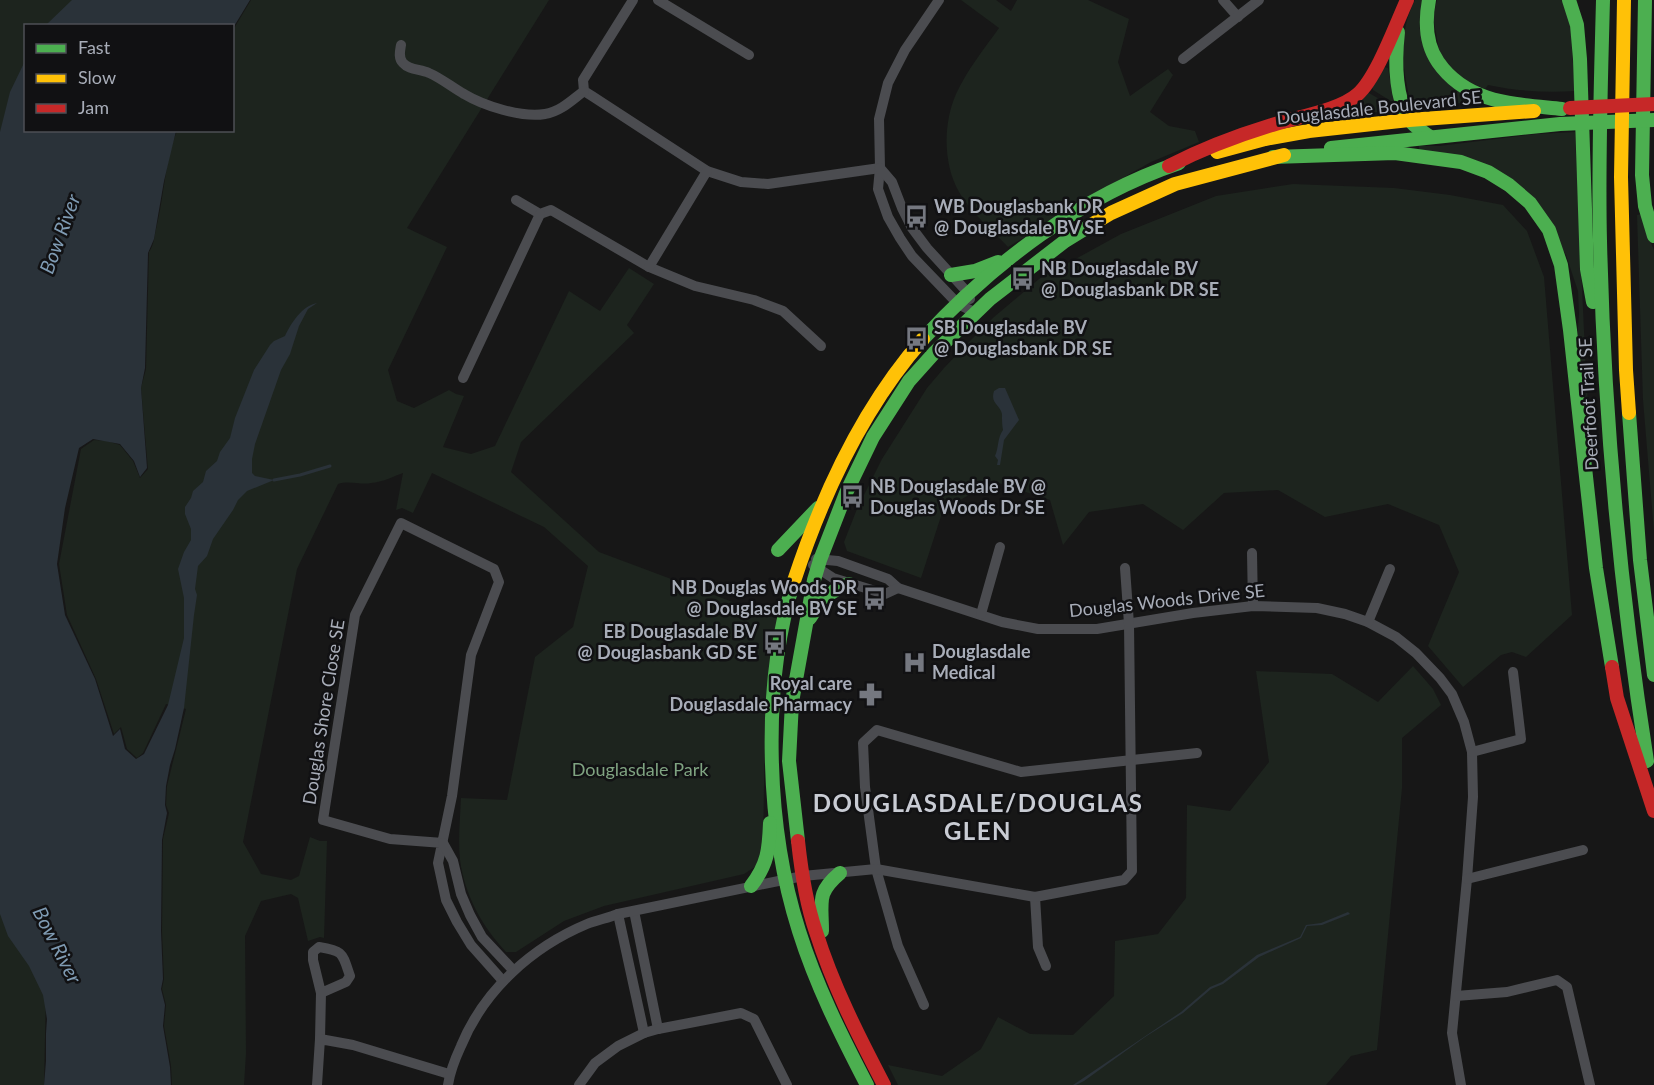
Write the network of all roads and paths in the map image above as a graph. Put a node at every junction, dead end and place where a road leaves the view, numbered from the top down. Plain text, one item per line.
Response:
1 (633, 0) edge
2 (658, 0) edge
3 (939, 0) edge
4 (1223, 0) edge
5 (1259, 0) edge
6 (1407, 0) edge
7 (1429, 0) edge
8 (1569, 0) edge
9 (1603, 0) edge
10 (1624, 0) edge
11 (1645, 0) edge
12 (1401, 16) junction
13 (1238, 17) junction
14 (401, 45) dead end
15 (749, 55) dead end
16 (1183, 59) dead end
17 (584, 91) junction
18 (1654, 104) edge
19 (1562, 109) junction
20 (1409, 120) junction
21 (1654, 120) edge
22 (1430, 137) junction
23 (1273, 157) junction
24 (1169, 166) junction
25 (880, 168) junction
26 (707, 171) junction
27 (516, 200) dead end
28 (540, 214) junction
29 (1654, 236) edge
30 (1011, 256) junction
31 (649, 267) junction
32 (951, 275) junction
33 (969, 293) junction
34 (958, 304) junction
35 (974, 312) junction
36 (821, 346) dead end
37 (1605, 369) junction
38 (463, 378) dead end
39 (824, 501) junction
40 (1000, 547) dead end
41 (778, 550) dead end
42 (1252, 553) dead end
43 (803, 558) junction
44 (819, 564) junction
45 (1125, 568) dead end
46 (1390, 569) dead end
47 (849, 584) junction
48 (898, 588) junction
49 (1253, 606) junction
50 (981, 614) junction
51 (1368, 622) junction
52 (1129, 624) junction
53 (805, 625) junction
54 (1513, 672) dead end
55 (1654, 675) edge
56 (1472, 752) junction
57 (1197, 753) dead end
58 (1131, 760) junction
59 (1654, 804) edge
60 (775, 806) junction
61 (1654, 811) edge
62 (443, 843) junction
63 (1583, 850) dead end
64 (876, 869) junction
65 (840, 873) junction
66 (803, 876) junction
67 (785, 879) junction
68 (1467, 879) junction
69 (751, 886) junction
70 (1035, 897) junction
71 (634, 911) junction
72 (618, 914) junction
73 (822, 949) junction
74 (1046, 966) dead end
75 (513, 970) junction
76 (503, 981) junction
77 (321, 993) junction
78 (1456, 996) junction
79 (924, 1005) dead end
80 (658, 1029) junction
81 (644, 1033) junction
82 (320, 1039) junction
83 (449, 1080) edge
84 (317, 1085) edge
85 (579, 1085) edge
86 (787, 1085) edge
87 (867, 1085) edge
88 (884, 1085) edge
89 (1461, 1085) edge
90 (1590, 1085) edge

1 - 17 street
2 - 15 street
3 - 25 street
4 - 13 street
5 - 13 street
6 - 12 main road
7 - 19 main road
8 - 37 main road
9 - 37 main road, Deerfoot Trail SE
10 - 55 main road
11 - 29 main road
12 - 20 main road
12 - 24 main road
13 - 16 street
14 - 17 street
17 - 26 street
18 - 19 main road, Douglasdale Boulevard SE
19 - 20 main road, Douglasdale Boulevard SE
20 - 22 main road
20 - 24 main road, Douglasdale Boulevard SE
21 - 22 main road, Douglasdale Boulevard SE
22 - 23 main road, Douglasdale Boulevard SE
23 - 35 main road, Douglasdale Boulevard SE
23 - 61 main road
24 - 30 main road, Douglasdale Boulevard SE
25 - 26 street
25 - 32 street
25 - 34 street
26 - 31 street
27 - 28 street
28 - 31 street
28 - 38 street
30 - 32 main road
30 - 33 main road, Douglasdale Boulevard SE
31 - 36 street
32 - 33 street
33 - 34 main road, Douglasdale Boulevard SE
33 - 35 street
34 - 35 street
34 - 39 main road, Douglasdale Boulevard SE
35 - 44 main road, Douglasdale Boulevard SE
37 - 59 main road, Deerfoot Trail SE
39 - 41 main road
39 - 43 main road, Douglasdale Boulevard SE
40 - 50 street
42 - 49 street
43 - 44 street, Douglas Woods Drive SE
43 - 60 main road, Douglasdale Boulevard SE
44 - 47 street, Douglas Woods Drive SE
44 - 48 street, Douglas Woods Drive SE
44 - 53 main road, Douglasdale Boulevard SE
45 - 52 street
46 - 51 street
47 - 48 street, Douglas Woods Drive SE
47 - 53 main road
48 - 50 street, Douglas Woods Drive SE
49 - 51 street, Douglas Woods Drive SE
49 - 52 street, Douglas Woods Drive SE
50 - 52 street, Douglas Woods Drive SE
51 - 56 street, Douglas Woods Drive SE
52 - 58 street
53 - 66 main road, Douglasdale Boulevard SE
54 - 56 street
56 - 68 street, Douglas Woods Drive SE
57 - 58 street
58 - 64 street
58 - 70 street
60 - 67 main road, Douglasdale Boulevard SE
60 - 69 main road
62 - 62 street, Douglas Shore Close SE
62 - 75 street
62 - 76 street, Douglas Shore Close SE
63 - 68 street
64 - 65 street
64 - 70 street
64 - 79 street
65 - 66 street
65 - 73 main road
66 - 67 street
66 - 73 main road, Douglasdale Boulevard SE
67 - 69 street
67 - 87 main road, Douglasdale Boulevard SE
68 - 78 street, Douglas Woods Drive SE
69 - 71 street
70 - 74 street
71 - 72 street
71 - 80 street
72 - 75 street
72 - 81 street
73 - 88 main road, Douglasdale Boulevard SE
75 - 76 street
76 - 83 street
77 - 77 street
77 - 82 street
78 - 89 street, Douglas Woods Drive SE
78 - 90 street
80 - 81 street
80 - 86 street
81 - 85 street
82 - 83 street
82 - 84 street

